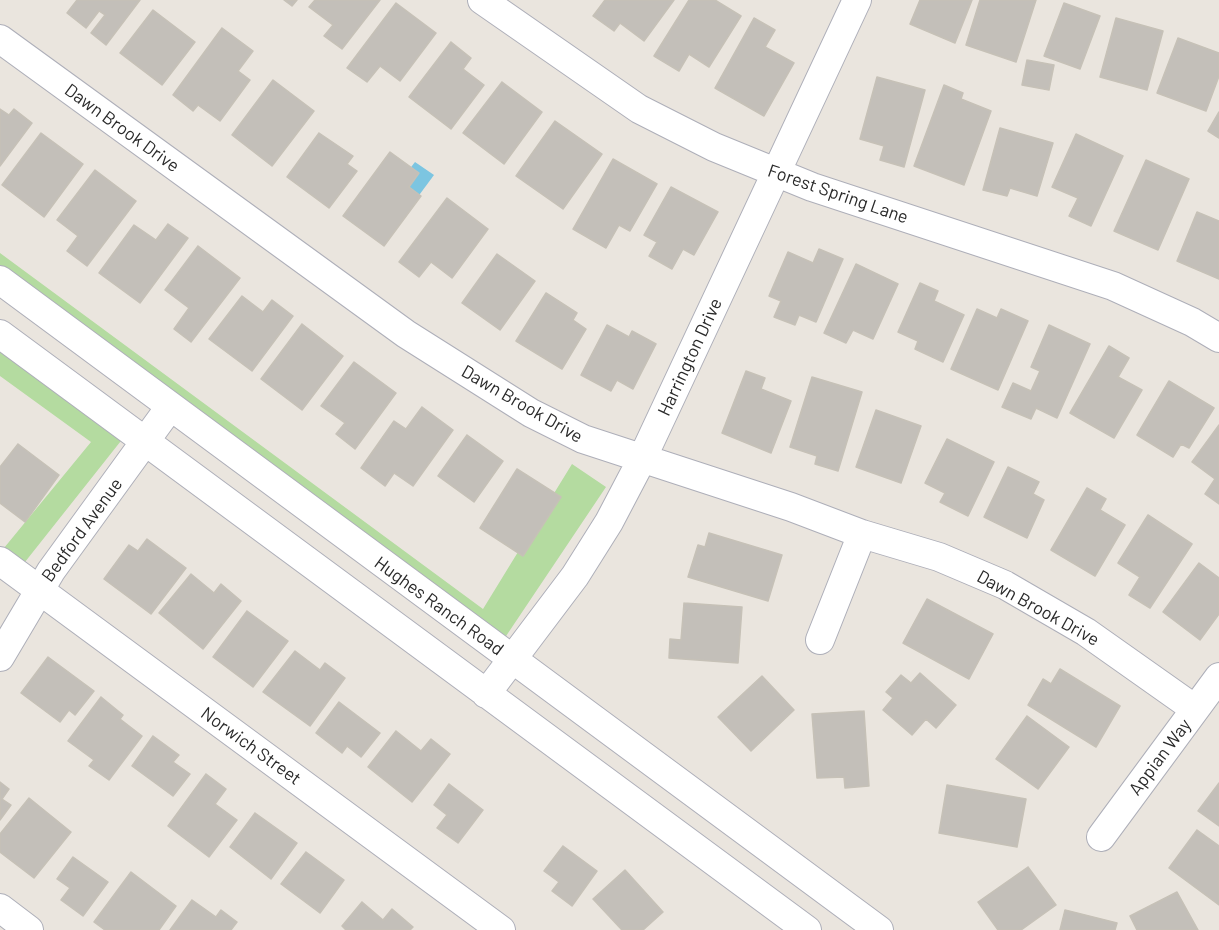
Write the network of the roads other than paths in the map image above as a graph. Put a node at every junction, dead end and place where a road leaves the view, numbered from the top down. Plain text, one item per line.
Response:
1 (482, 0) edge
2 (857, 0) edge
3 (0, 39) edge
4 (776, 174) junction
5 (0, 280) edge
6 (0, 334) edge
7 (1219, 338) edge
8 (170, 407) junction
9 (144, 441) junction
10 (641, 460) junction
11 (862, 534) junction
12 (0, 561) edge
13 (39, 590) junction
14 (820, 640) dead end
15 (0, 657) edge
16 (512, 659) junction
17 (1219, 677) edge
18 (486, 694) junction
19 (1195, 709) junction
20 (1101, 837) dead end
21 (0, 908) edge
22 (29, 930) edge
23 (501, 930) edge
24 (807, 930) edge
25 (879, 930) edge

1 - 4 street, Forest Spring Lane
2 - 4 street, Harrington Drive
3 - 10 street, Dawn Brook Drive
4 - 7 street, Forest Spring Lane
4 - 10 street, Harrington Drive
5 - 8 street, Hughes Ranch Road
6 - 9 street
8 - 9 street, Bedford Avenue
8 - 16 street, Hughes Ranch Road
9 - 13 street, Bedford Avenue
9 - 18 street
10 - 11 street, Dawn Brook Drive
10 - 16 street, Harrington Drive
11 - 14 street
11 - 19 street, Dawn Brook Drive
12 - 13 street, Norwich Street
13 - 15 street, Bedford Avenue
13 - 23 street, Norwich Street
16 - 18 street, Harrington Drive
16 - 25 street, Hughes Ranch Road
17 - 19 street, Appian Way
18 - 24 street
19 - 20 street, Appian Way
21 - 22 street

